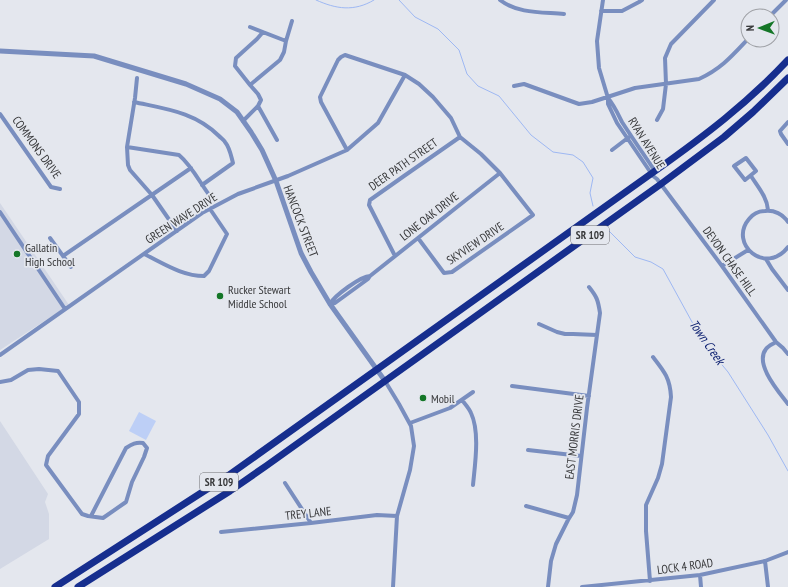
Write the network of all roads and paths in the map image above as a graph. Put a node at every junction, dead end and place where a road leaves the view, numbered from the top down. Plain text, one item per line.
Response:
1 (500, 0) edge
2 (603, 0) edge
3 (642, 0) edge
4 (714, 0) edge
5 (786, 0) edge
6 (778, 8) edge
7 (601, 11) junction
8 (564, 14) dead end
9 (292, 21) dead end
10 (250, 27) dead end
11 (263, 32) junction
12 (286, 41) junction
13 (740, 47) edge
14 (0, 51) edge
15 (788, 60) edge
16 (404, 75) junction
17 (137, 78) dead end
18 (788, 78) edge
19 (666, 84) junction
20 (250, 85) junction
21 (514, 86) dead end
22 (608, 98) junction
23 (134, 102) junction
24 (258, 106) junction
25 (0, 114) edge
26 (657, 120) dead end
27 (243, 121) junction
28 (788, 122) edge
29 (460, 137) junction
30 (629, 137) junction
31 (277, 140) dead end
32 (788, 144) edge
33 (127, 147) junction
34 (347, 150) junction
35 (612, 150) dead end
36 (190, 168) junction
37 (653, 172) junction
38 (500, 173) junction
39 (750, 176) junction
40 (276, 181) junction
41 (659, 181) junction
42 (202, 185) junction
43 (60, 188) dead end
44 (152, 195) junction
45 (210, 196) dead end
46 (210, 209) junction
47 (768, 210) junction
48 (0, 212) edge
49 (788, 221) edge
50 (177, 231) junction
51 (50, 238) dead end
52 (418, 238) junction
53 (788, 247) edge
54 (748, 250) junction
55 (144, 254) junction
56 (63, 256) junction
57 (395, 256) junction
58 (766, 259) junction
59 (722, 266) junction
60 (71, 267) dead end
61 (589, 287) dead end
62 (788, 290) edge
63 (330, 304) junction
64 (65, 309) junction
65 (539, 324) dead end
66 (597, 335) junction
67 (776, 342) junction
68 (788, 354) edge
69 (0, 355) edge
70 (653, 357) dead end
71 (377, 370) junction
72 (385, 381) junction
73 (0, 382) edge
74 (512, 386) dead end
75 (473, 392) dead end
76 (588, 396) junction
77 (462, 400) junction
78 (788, 404) edge
79 (410, 423) junction
80 (528, 450) dead end
81 (581, 456) junction
82 (285, 483) dead end
83 (473, 485) dead end
84 (526, 506) dead end
85 (91, 516) junction
86 (397, 516) junction
87 (569, 518) junction
88 (311, 523) junction
89 (221, 532) dead end
90 (788, 552) edge
91 (765, 562) junction
92 (700, 575) junction
93 (650, 580) junction
94 (641, 581) junction
95 (56, 587) edge
96 (78, 587) edge
97 (393, 587) edge
98 (548, 587) edge
99 (582, 587) edge
100 (642, 587) edge
101 (701, 587) edge
102 (768, 587) edge

1 - 8 street
2 - 7 street, RYAN AVENUE
3 - 7 street
4 - 19 street
5 - 6 street
7 - 22 street, RYAN AVENUE
9 - 12 street
10 - 11 street
11 - 12 street
11 - 20 street
12 - 20 street
13 - 19 street
14 - 27 street, HANCOCK STREET
15 - 37 highway, SR 109
16 - 29 street
16 - 34 street, GREEN WAVE DRIVE
16 - 34 street
17 - 23 street
18 - 41 highway, SR 109
19 - 22 street
19 - 26 street
20 - 24 street
21 - 22 street
22 - 30 street, RYAN AVENUE
23 - 33 street
23 - 42 street
24 - 27 street
24 - 31 street
25 - 43 street, COMMONS DRIVE
27 - 40 street, HANCOCK STREET
28 - 32 street
29 - 38 street
29 - 57 street, DEER PATH STREET
30 - 35 street
30 - 37 street, RYAN AVENUE
33 - 36 street
33 - 44 street
34 - 40 street, GREEN WAVE DRIVE
36 - 42 street
36 - 44 street
37 - 41 street, RYAN AVENUE
37 - 71 highway, SR 109
38 - 52 street, LONE OAK DRIVE
38 - 52 street, SKYVIEW DRIVE
39 - 39 street
39 - 47 street
40 - 46 street, GREEN WAVE DRIVE
40 - 63 street, HANCOCK STREET
41 - 59 street, DEVON CHASE HILL
41 - 72 highway, SR 109
42 - 45 street
44 - 50 street
44 - 56 street
46 - 50 street, GREEN WAVE DRIVE
46 - 55 street
47 - 49 street
47 - 54 street
48 - 64 street
50 - 55 street, GREEN WAVE DRIVE
51 - 56 street
52 - 57 street, LONE OAK DRIVE
53 - 58 street
54 - 58 street
54 - 59 street
55 - 64 street, GREEN WAVE DRIVE
56 - 60 street
57 - 63 street, LONE OAK DRIVE
58 - 62 street
59 - 67 street, DEVON CHASE HILL
61 - 66 street, EAST MORRIS DRIVE
63 - 71 street, HANCOCK STREET
64 - 69 street, GREEN WAVE DRIVE
65 - 66 street
66 - 76 street, EAST MORRIS DRIVE
67 - 68 street, DEVON CHASE HILL
67 - 78 street
70 - 93 street
71 - 72 street, HANCOCK STREET
71 - 95 highway, SR 109
72 - 79 street, HANCOCK STREET
72 - 96 highway, SR 109
73 - 85 street
74 - 76 street
75 - 77 street
76 - 81 street, EAST MORRIS DRIVE
77 - 79 street
77 - 83 street
79 - 86 street, HANCOCK STREET
80 - 81 street
81 - 87 street, EAST MORRIS DRIVE
82 - 88 street
84 - 87 street
85 - 85 street
86 - 88 street, TREY LANE
86 - 97 street, HANCOCK STREET
87 - 98 street, EAST MORRIS DRIVE
88 - 89 street, TREY LANE
90 - 91 street, LOCK 4 ROAD
91 - 92 street, LOCK 4 ROAD
91 - 102 street
92 - 93 street, LOCK 4 ROAD
92 - 101 street
93 - 94 street, LOCK 4 ROAD
94 - 99 street, LOCK 4 ROAD
94 - 100 street

